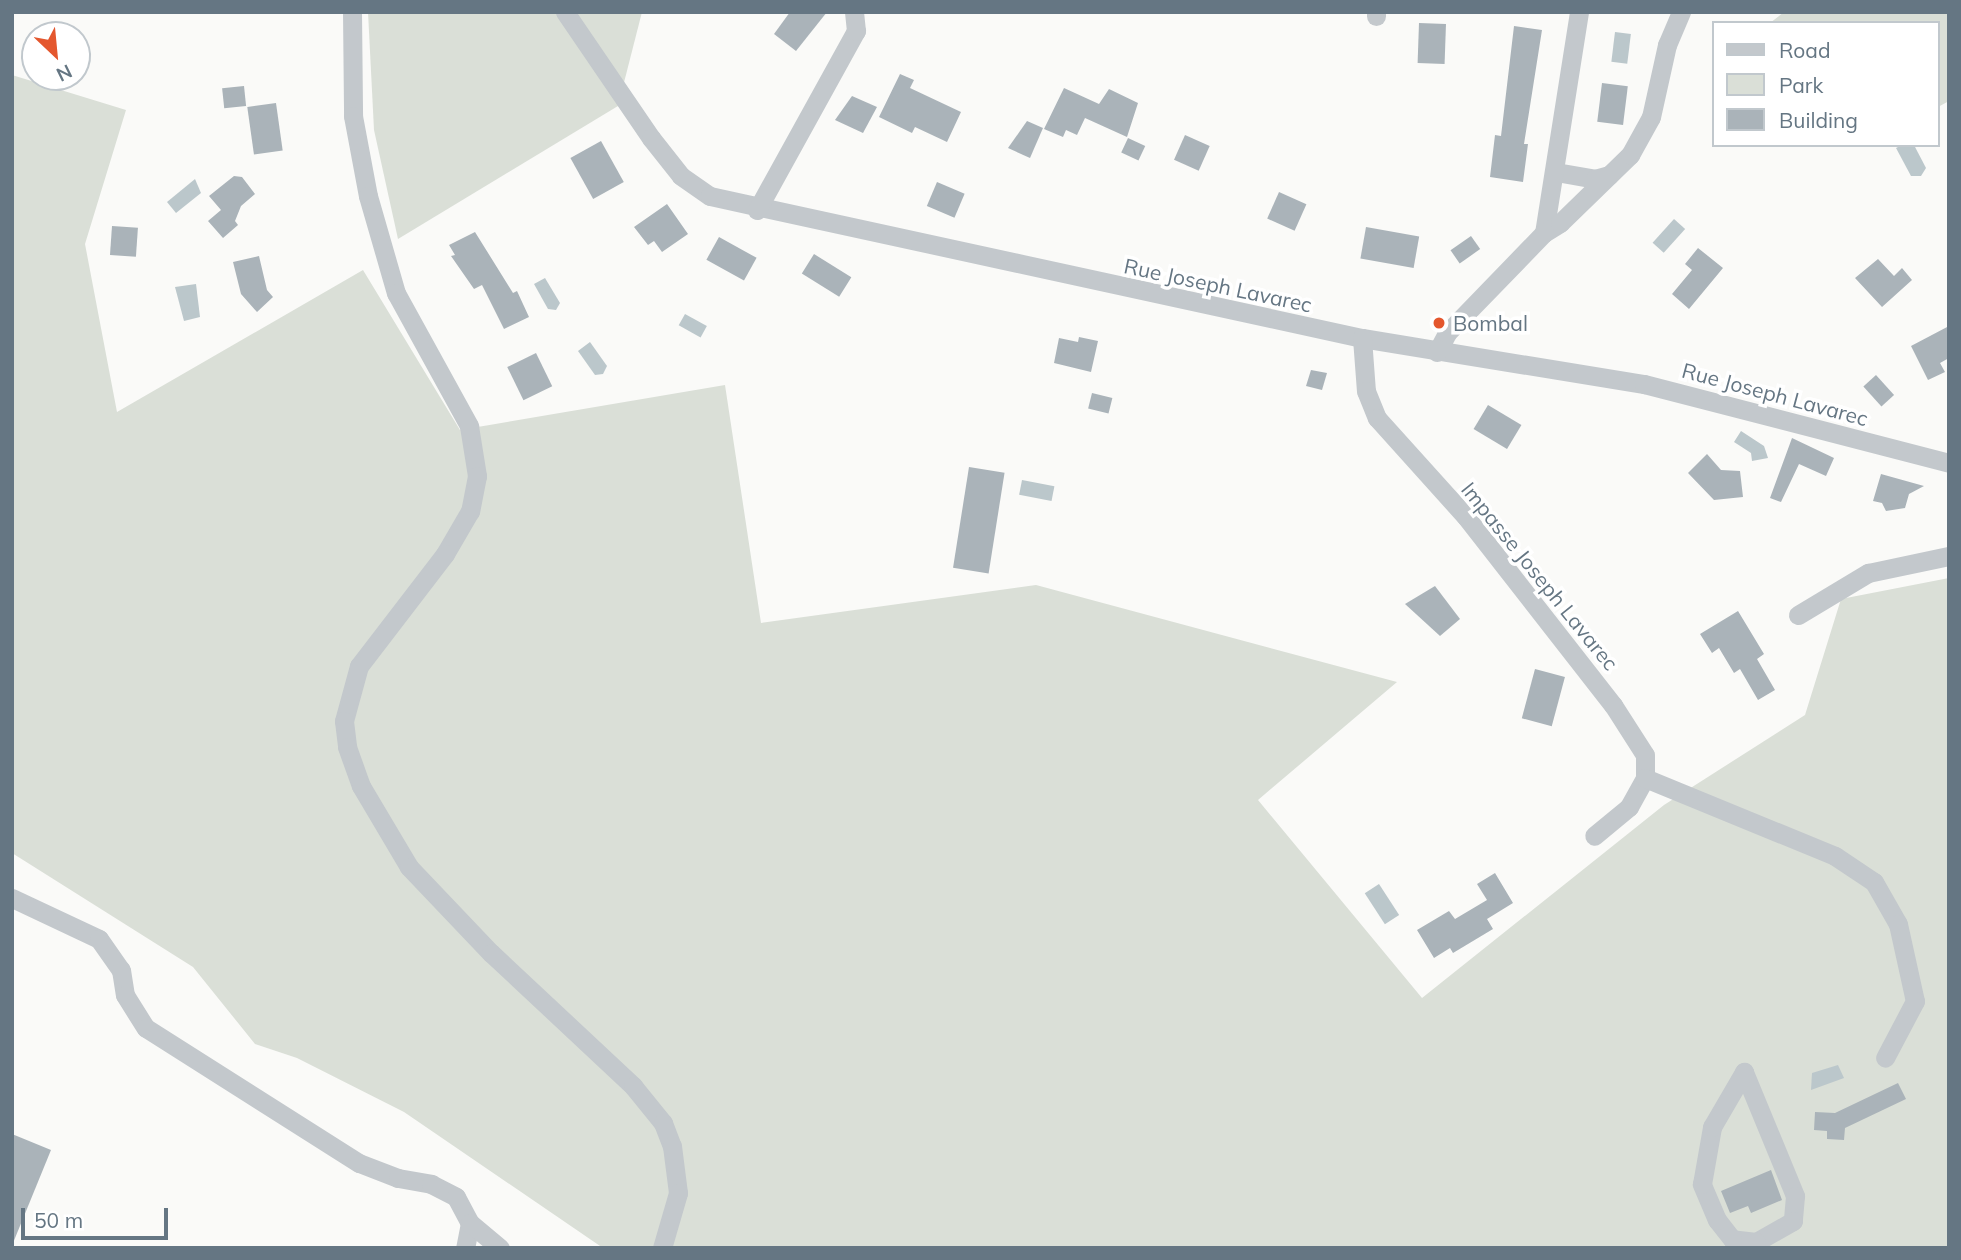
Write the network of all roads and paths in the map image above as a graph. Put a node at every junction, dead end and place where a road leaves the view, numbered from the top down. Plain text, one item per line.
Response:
1 (352, 12) edge
2 (565, 12) edge
3 (854, 12) edge
4 (1579, 12) edge
5 (1681, 12) edge
6 (1556, 172) junction
7 (1609, 175) junction
8 (757, 210) junction
9 (1544, 233) junction
10 (1362, 338) junction
11 (1437, 352) junction
12 (1949, 463) edge
13 (1949, 556) edge
14 (1798, 614) dead end
15 (1645, 778) junction
16 (1594, 836) dead end
17 (12, 898) edge
18 (1885, 1058) dead end
19 (1744, 1072) joint
20 (470, 1223) junction
21 (465, 1248) edge
22 (500, 1248) edge
23 (662, 1248) edge

1 - 23 street
2 - 8 street, Rue Joseph Lavarec
3 - 8 street
4 - 6 street
5 - 7 street
6 - 7 street
6 - 9 street
7 - 9 street
8 - 10 street, Rue Joseph Lavarec
9 - 11 street
10 - 11 street, Rue Joseph Lavarec
10 - 15 street, Impasse Joseph Lavarec
11 - 12 street, Rue Joseph Lavarec
13 - 14 street
15 - 16 street
15 - 18 street
17 - 20 street
19 - 19 street
20 - 21 street
20 - 22 street

